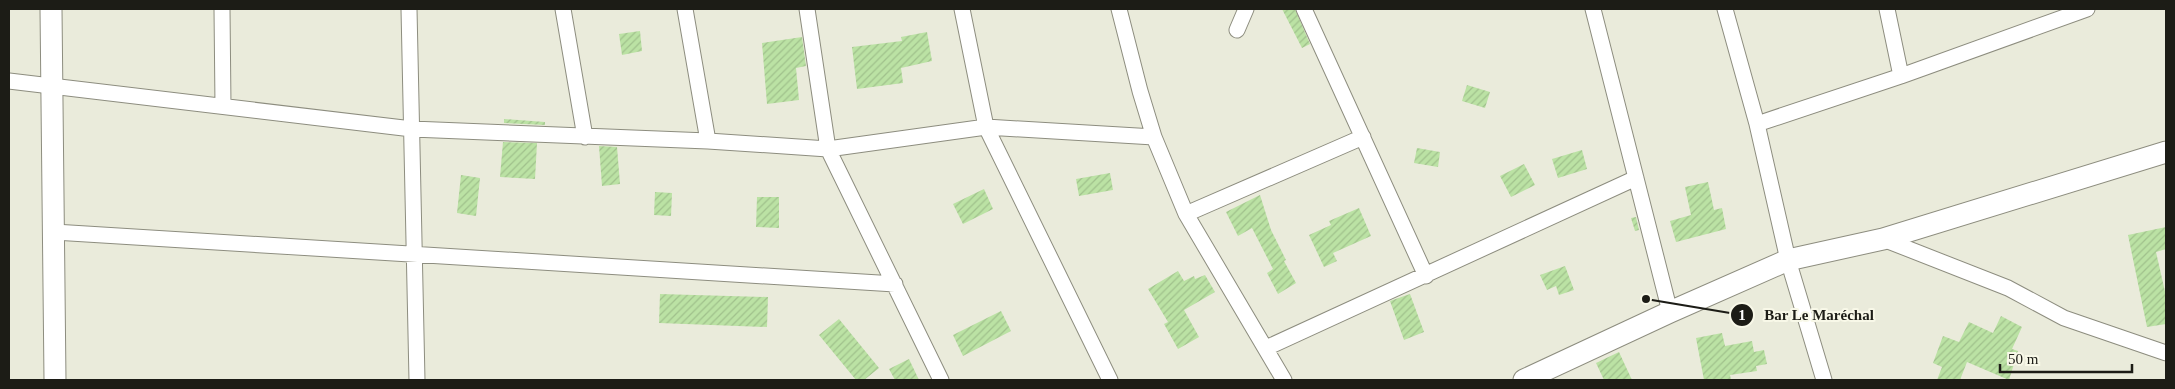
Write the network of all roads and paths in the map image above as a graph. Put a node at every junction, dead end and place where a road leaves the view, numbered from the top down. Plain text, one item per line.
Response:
1 (51, 9) edge
2 (222, 9) edge
3 (409, 9) edge
4 (563, 9) edge
5 (685, 9) edge
6 (807, 9) edge
7 (962, 9) edge
8 (1119, 9) edge
9 (1246, 9) edge
10 (1304, 9) edge
11 (1593, 9) edge
12 (1725, 9) edge
13 (1887, 9) edge
14 (2087, 9) edge
15 (1238, 30) dead end
16 (1901, 76) junction
17 (9, 82) edge
18 (51, 86) junction
19 (223, 106) junction
20 (1757, 124) junction
21 (986, 127) junction
22 (412, 129) junction
23 (585, 137) junction
24 (1154, 137) junction
25 (1363, 137) junction
26 (708, 141) junction
27 (828, 149) junction
28 (2166, 152) edge
29 (1636, 178) junction
30 (1186, 214) junction
31 (54, 232) junction
32 (1883, 240) junction
33 (414, 254) junction
34 (1788, 260) junction
35 (1426, 276) junction
36 (895, 284) junction
37 (1670, 312) junction
38 (1266, 348) junction
39 (2166, 353) edge
40 (55, 380) edge
41 (416, 380) edge
42 (941, 380) edge
43 (1110, 380) edge
44 (1284, 380) edge
45 (1524, 380) edge
46 (1824, 380) edge

1 - 18 street
2 - 19 street
3 - 22 street
4 - 23 street
5 - 26 street
6 - 27 street
7 - 21 street
8 - 24 street
9 - 15 street
10 - 25 street
11 - 29 street
12 - 20 street
13 - 16 street
14 - 16 street
16 - 20 street
17 - 18 street
18 - 19 street
18 - 31 street
19 - 22 street
20 - 34 street
21 - 24 street
21 - 27 street
21 - 43 street
22 - 23 street
22 - 33 street
23 - 26 street
24 - 30 street
25 - 30 street
25 - 35 street
26 - 27 street
27 - 36 street
28 - 32 street
29 - 35 street
29 - 37 street
30 - 38 street
31 - 33 street
31 - 40 street
32 - 34 street
32 - 39 street
33 - 36 street
33 - 41 street
34 - 37 street
34 - 46 street
35 - 38 street
36 - 42 street
37 - 45 street
38 - 44 street

